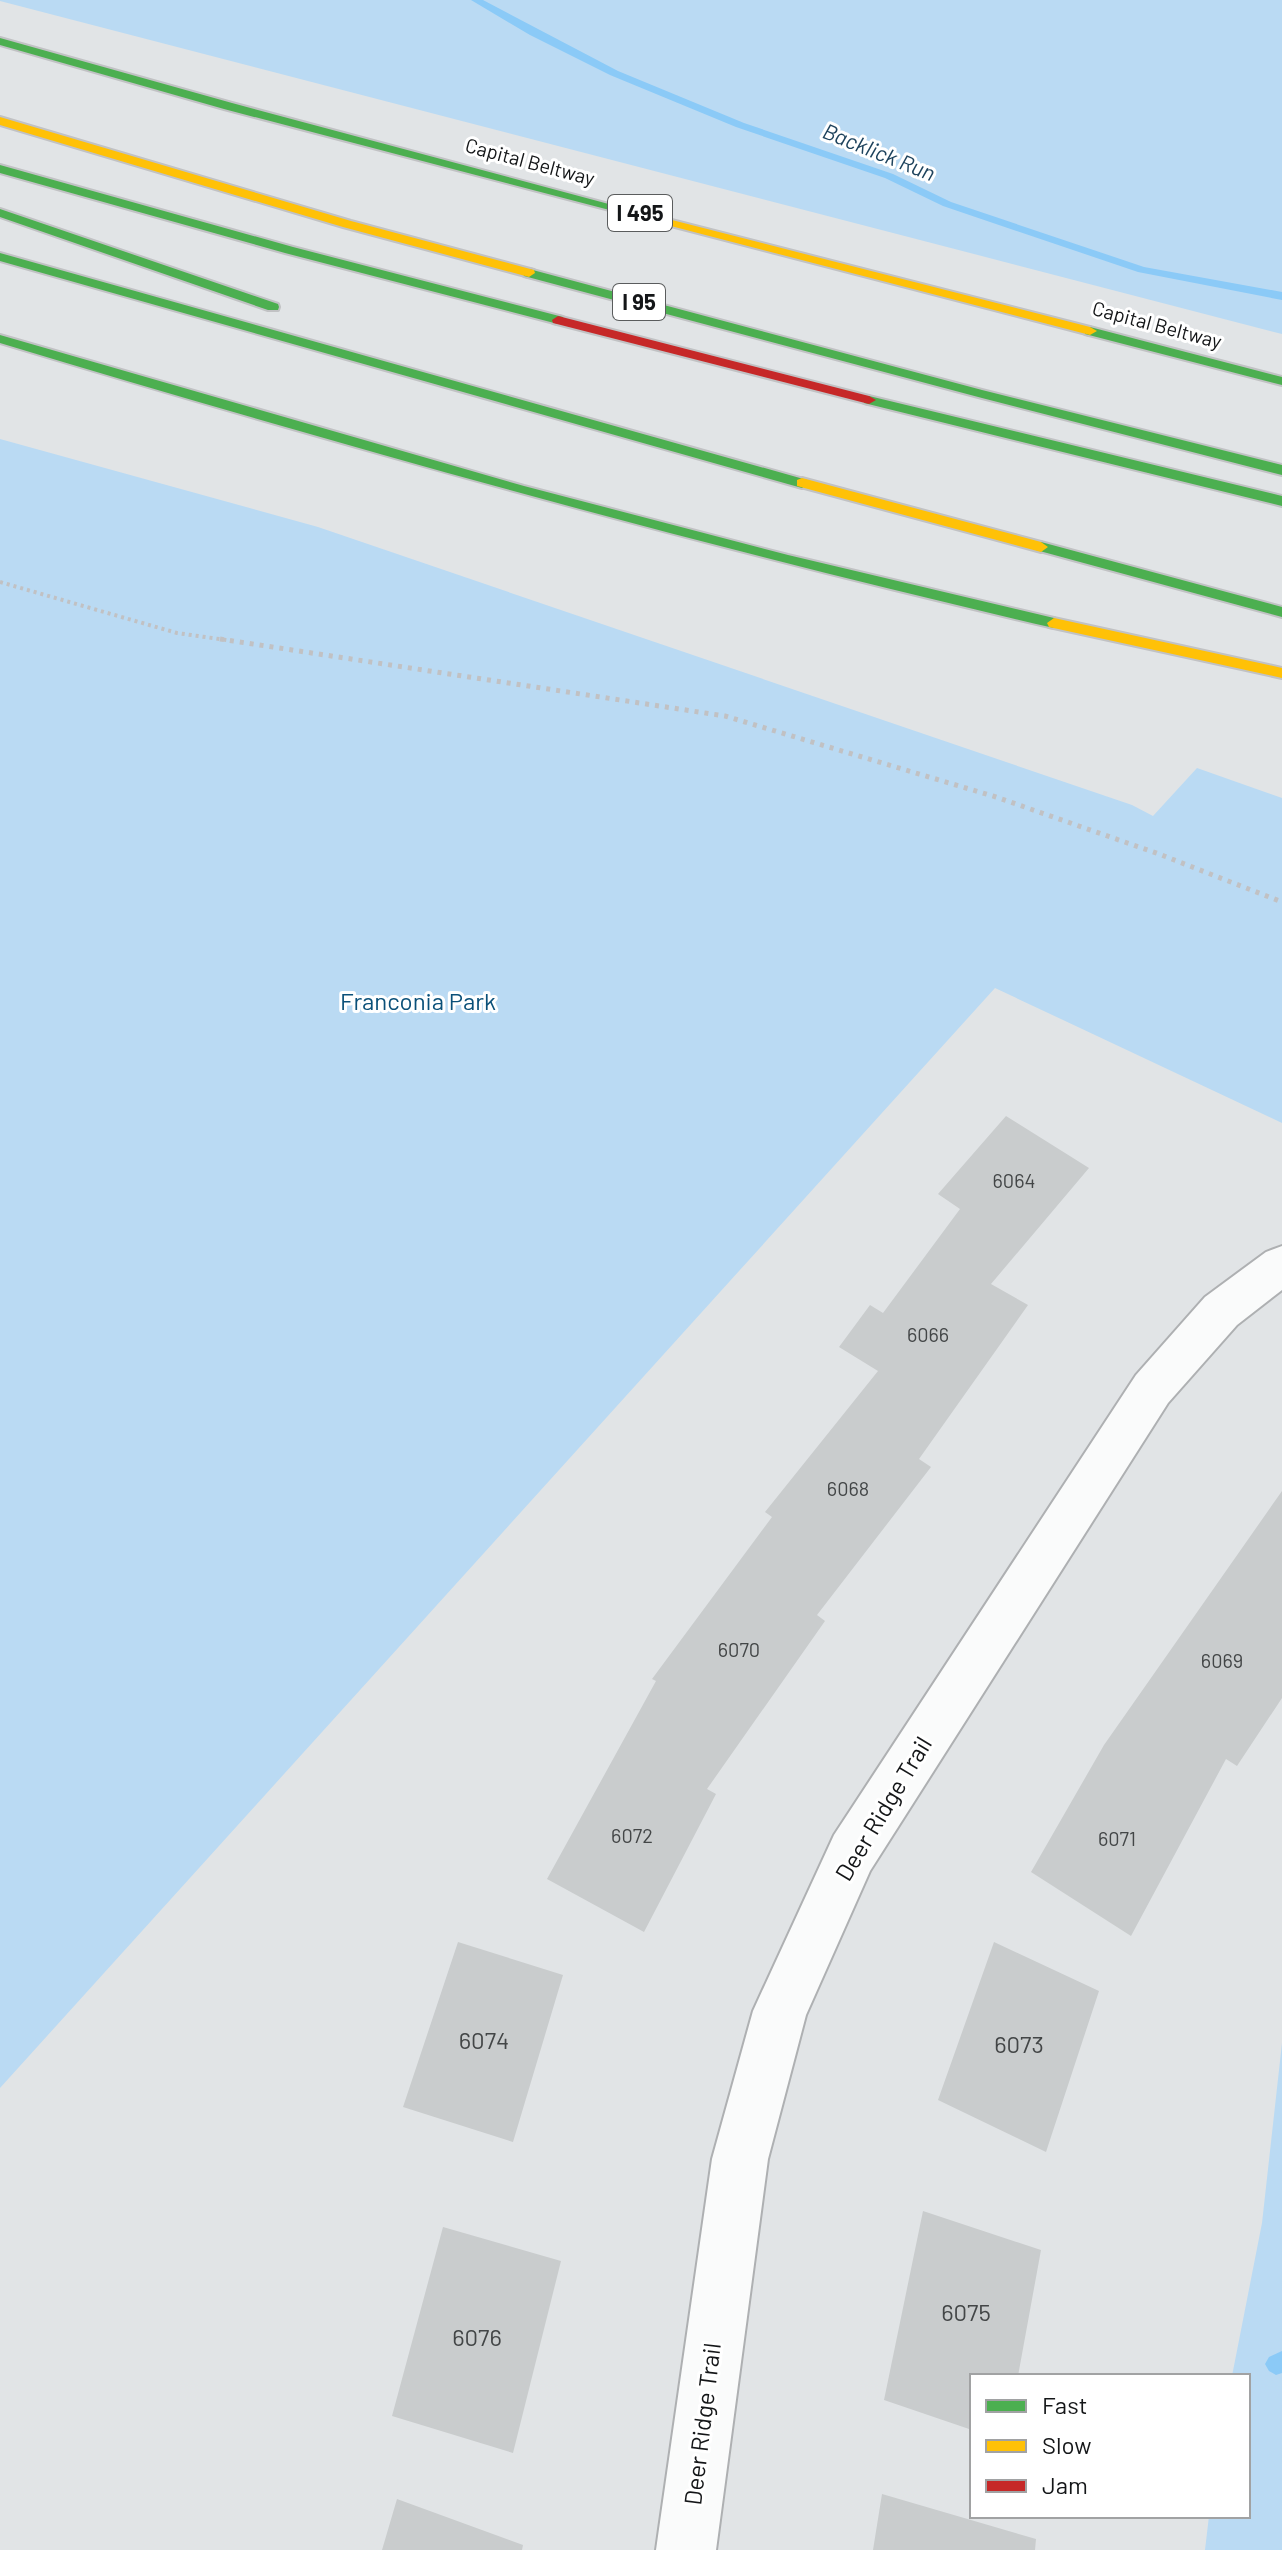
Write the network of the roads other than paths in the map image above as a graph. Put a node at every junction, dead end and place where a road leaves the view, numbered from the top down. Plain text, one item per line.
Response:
1 (0, 41) edge
2 (0, 121) edge
3 (0, 169) edge
4 (0, 213) edge
5 (0, 257) edge
6 (297, 315) dead end
7 (0, 339) edge
8 (401, 351) dead end
9 (1282, 381) edge
10 (1282, 470) edge
11 (822, 489) junction
12 (1282, 501) edge
13 (1282, 612) edge
14 (1282, 673) edge
15 (1282, 1265) edge
16 (686, 2550) edge

1 - 9 highway, Capital Beltway / I 495
2 - 10 highway, I 95
3 - 12 highway
4 - 6 highway
5 - 11 highway
7 - 14 highway
8 - 11 highway
11 - 13 highway
15 - 16 street, Deer Ridge Trail

